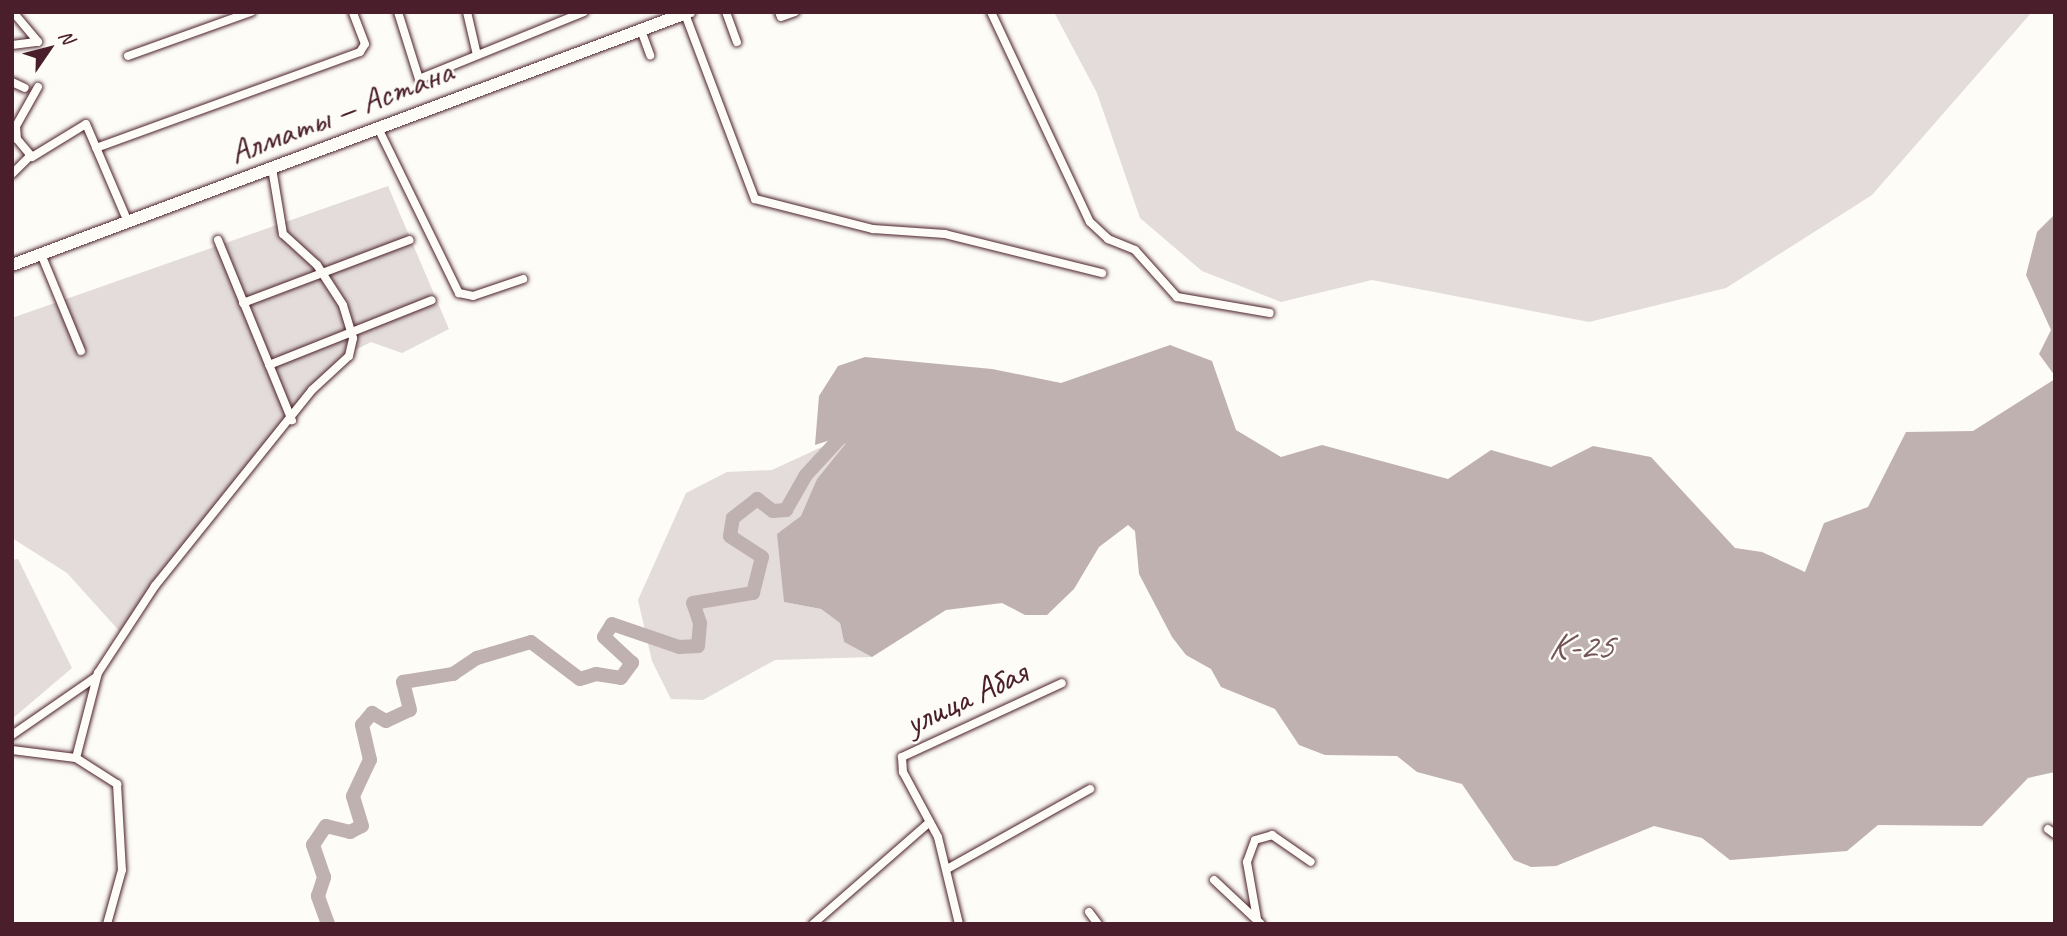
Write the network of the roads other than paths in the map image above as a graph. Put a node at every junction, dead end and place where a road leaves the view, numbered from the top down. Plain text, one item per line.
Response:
1 (13, 12) edge
2 (251, 12) edge
3 (353, 12) edge
4 (398, 12) edge
5 (467, 12) edge
6 (584, 12) edge
7 (726, 12) edge
8 (779, 12) edge
9 (796, 12) edge
10 (991, 12) edge
11 (687, 13) edge
12 (561, 16) edge
13 (641, 30) junction
14 (737, 42) dead end
15 (12, 45) edge
16 (477, 55) junction
17 (650, 55) dead end
18 (128, 56) dead end
19 (12, 82) edge
20 (38, 87) dead end
21 (24, 88) dead end
22 (378, 128) junction
23 (96, 148) junction
24 (30, 156) junction
25 (272, 168) junction
26 (12, 174) edge
27 (128, 222) junction
28 (218, 240) dead end
29 (410, 240) dead end
30 (41, 254) junction
31 (12, 265) edge
32 (323, 271) junction
33 (1102, 273) dead end
34 (523, 279) dead end
35 (432, 300) dead end
36 (243, 303) junction
37 (1270, 313) dead end
38 (352, 331) junction
39 (81, 351) dead end
40 (269, 365) junction
41 (292, 420) junction
42 (96, 677) junction
43 (1062, 683) dead end
44 (12, 735) edge
45 (12, 750) edge
46 (76, 758) junction
47 (1090, 789) dead end
48 (930, 822) junction
49 (1311, 862) dead end
50 (947, 869) junction
51 (1214, 880) dead end
52 (1089, 912) dead end
53 (1259, 921) edge
54 (820, 922) edge
55 (107, 924) edge
56 (959, 924) edge
57 (1098, 924) edge

1 - 15 street
2 - 18 street
3 - 23 street
4 - 16 street
5 - 16 street
6 - 12 street
7 - 14 street
8 - 9 street
10 - 37 street
11 - 13 highway, Алматы — Астана
11 - 33 street
12 - 16 street
13 - 17 street
13 - 22 highway, Алматы — Астана
19 - 21 street
20 - 24 street
22 - 25 highway, Алматы — Астана
22 - 34 street
23 - 24 street
23 - 27 street
24 - 26 street
25 - 27 highway, Алматы — Астана
25 - 32 street
27 - 30 highway, Алматы — Астана
28 - 36 street
29 - 32 street
30 - 31 highway, Алматы — Астана
30 - 39 street
32 - 36 street
32 - 38 street
35 - 38 street
36 - 40 street
38 - 40 street
38 - 41 street
40 - 41 street
41 - 42 street
42 - 44 street
42 - 46 street
43 - 48 street, улица Абая
45 - 46 street
46 - 55 street
47 - 50 street
48 - 50 street, улица Абая
48 - 54 street
49 - 53 street
50 - 56 street, улица Абая
51 - 53 street
52 - 57 street

